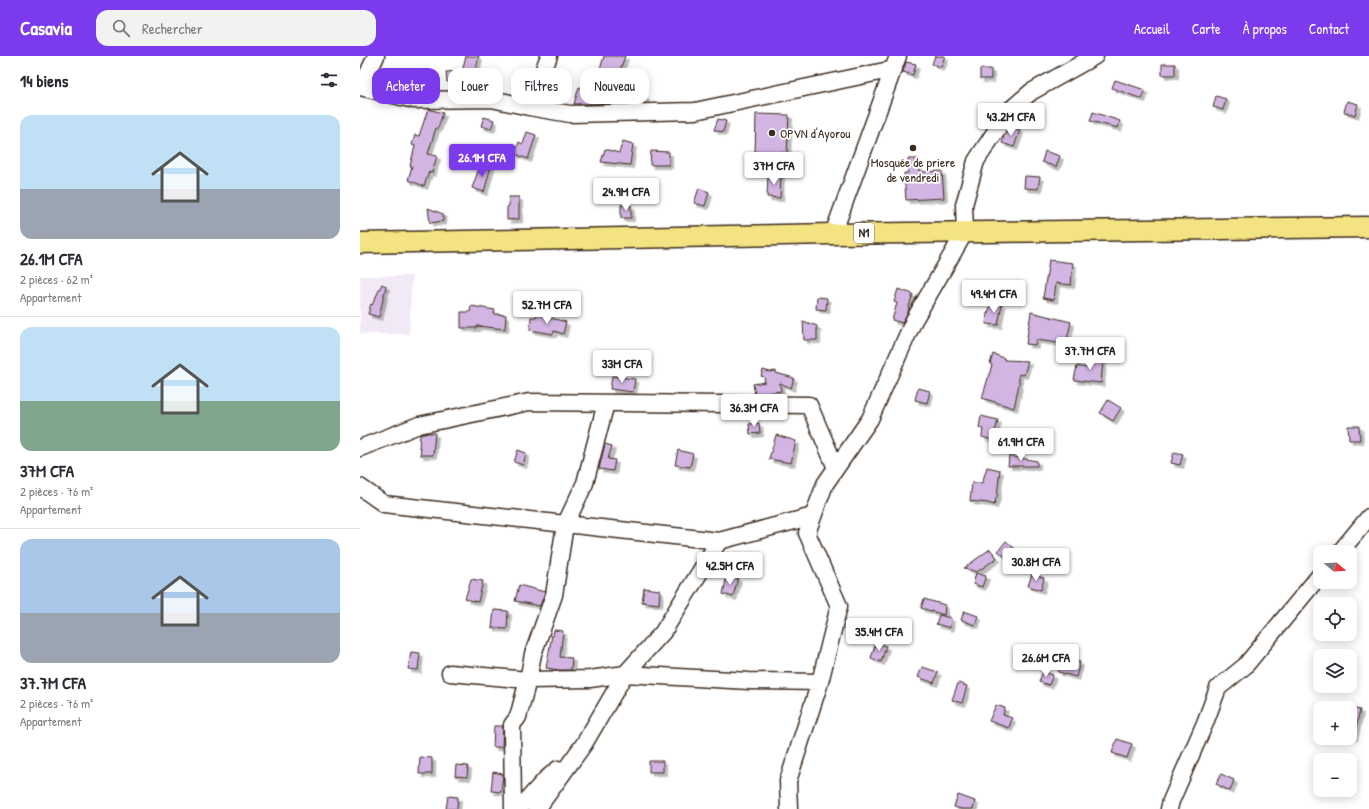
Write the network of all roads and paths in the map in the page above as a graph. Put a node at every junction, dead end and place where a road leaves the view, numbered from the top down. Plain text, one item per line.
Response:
1 (376, 56) edge
2 (549, 56) edge
3 (1094, 56) edge
4 (896, 62) edge
5 (360, 87) edge
6 (529, 107) junction
7 (1369, 227) edge
8 (965, 232) junction
9 (833, 234) junction
10 (360, 243) edge
11 (606, 403) junction
12 (360, 448) edge
13 (836, 468) junction
14 (360, 487) edge
15 (813, 516) junction
16 (1369, 517) edge
17 (565, 525) junction
18 (719, 541) junction
19 (1346, 545) edge
20 (1313, 584) edge
21 (450, 673) dead end
22 (625, 674) junction
23 (528, 680) junction
24 (820, 682) junction
25 (577, 754) junction
26 (513, 809) edge
27 (519, 809) edge
28 (537, 809) edge
29 (788, 809) edge
30 (1169, 809) edge

1 - 5 street
2 - 6 street
3 - 8 street
4 - 6 street
4 - 9 street
5 - 6 street
7 - 8 main road, N1
8 - 9 main road, N1
8 - 13 street
9 - 10 main road, N1
11 - 12 street
11 - 13 street
11 - 17 street
13 - 15 street
14 - 17 street
15 - 18 street
15 - 24 street
16 - 19 street
17 - 18 street
17 - 23 street
18 - 22 street
20 - 30 street
21 - 23 street
22 - 23 street
22 - 24 street
22 - 25 street
23 - 26 street
24 - 29 street
25 - 27 street
25 - 28 street

